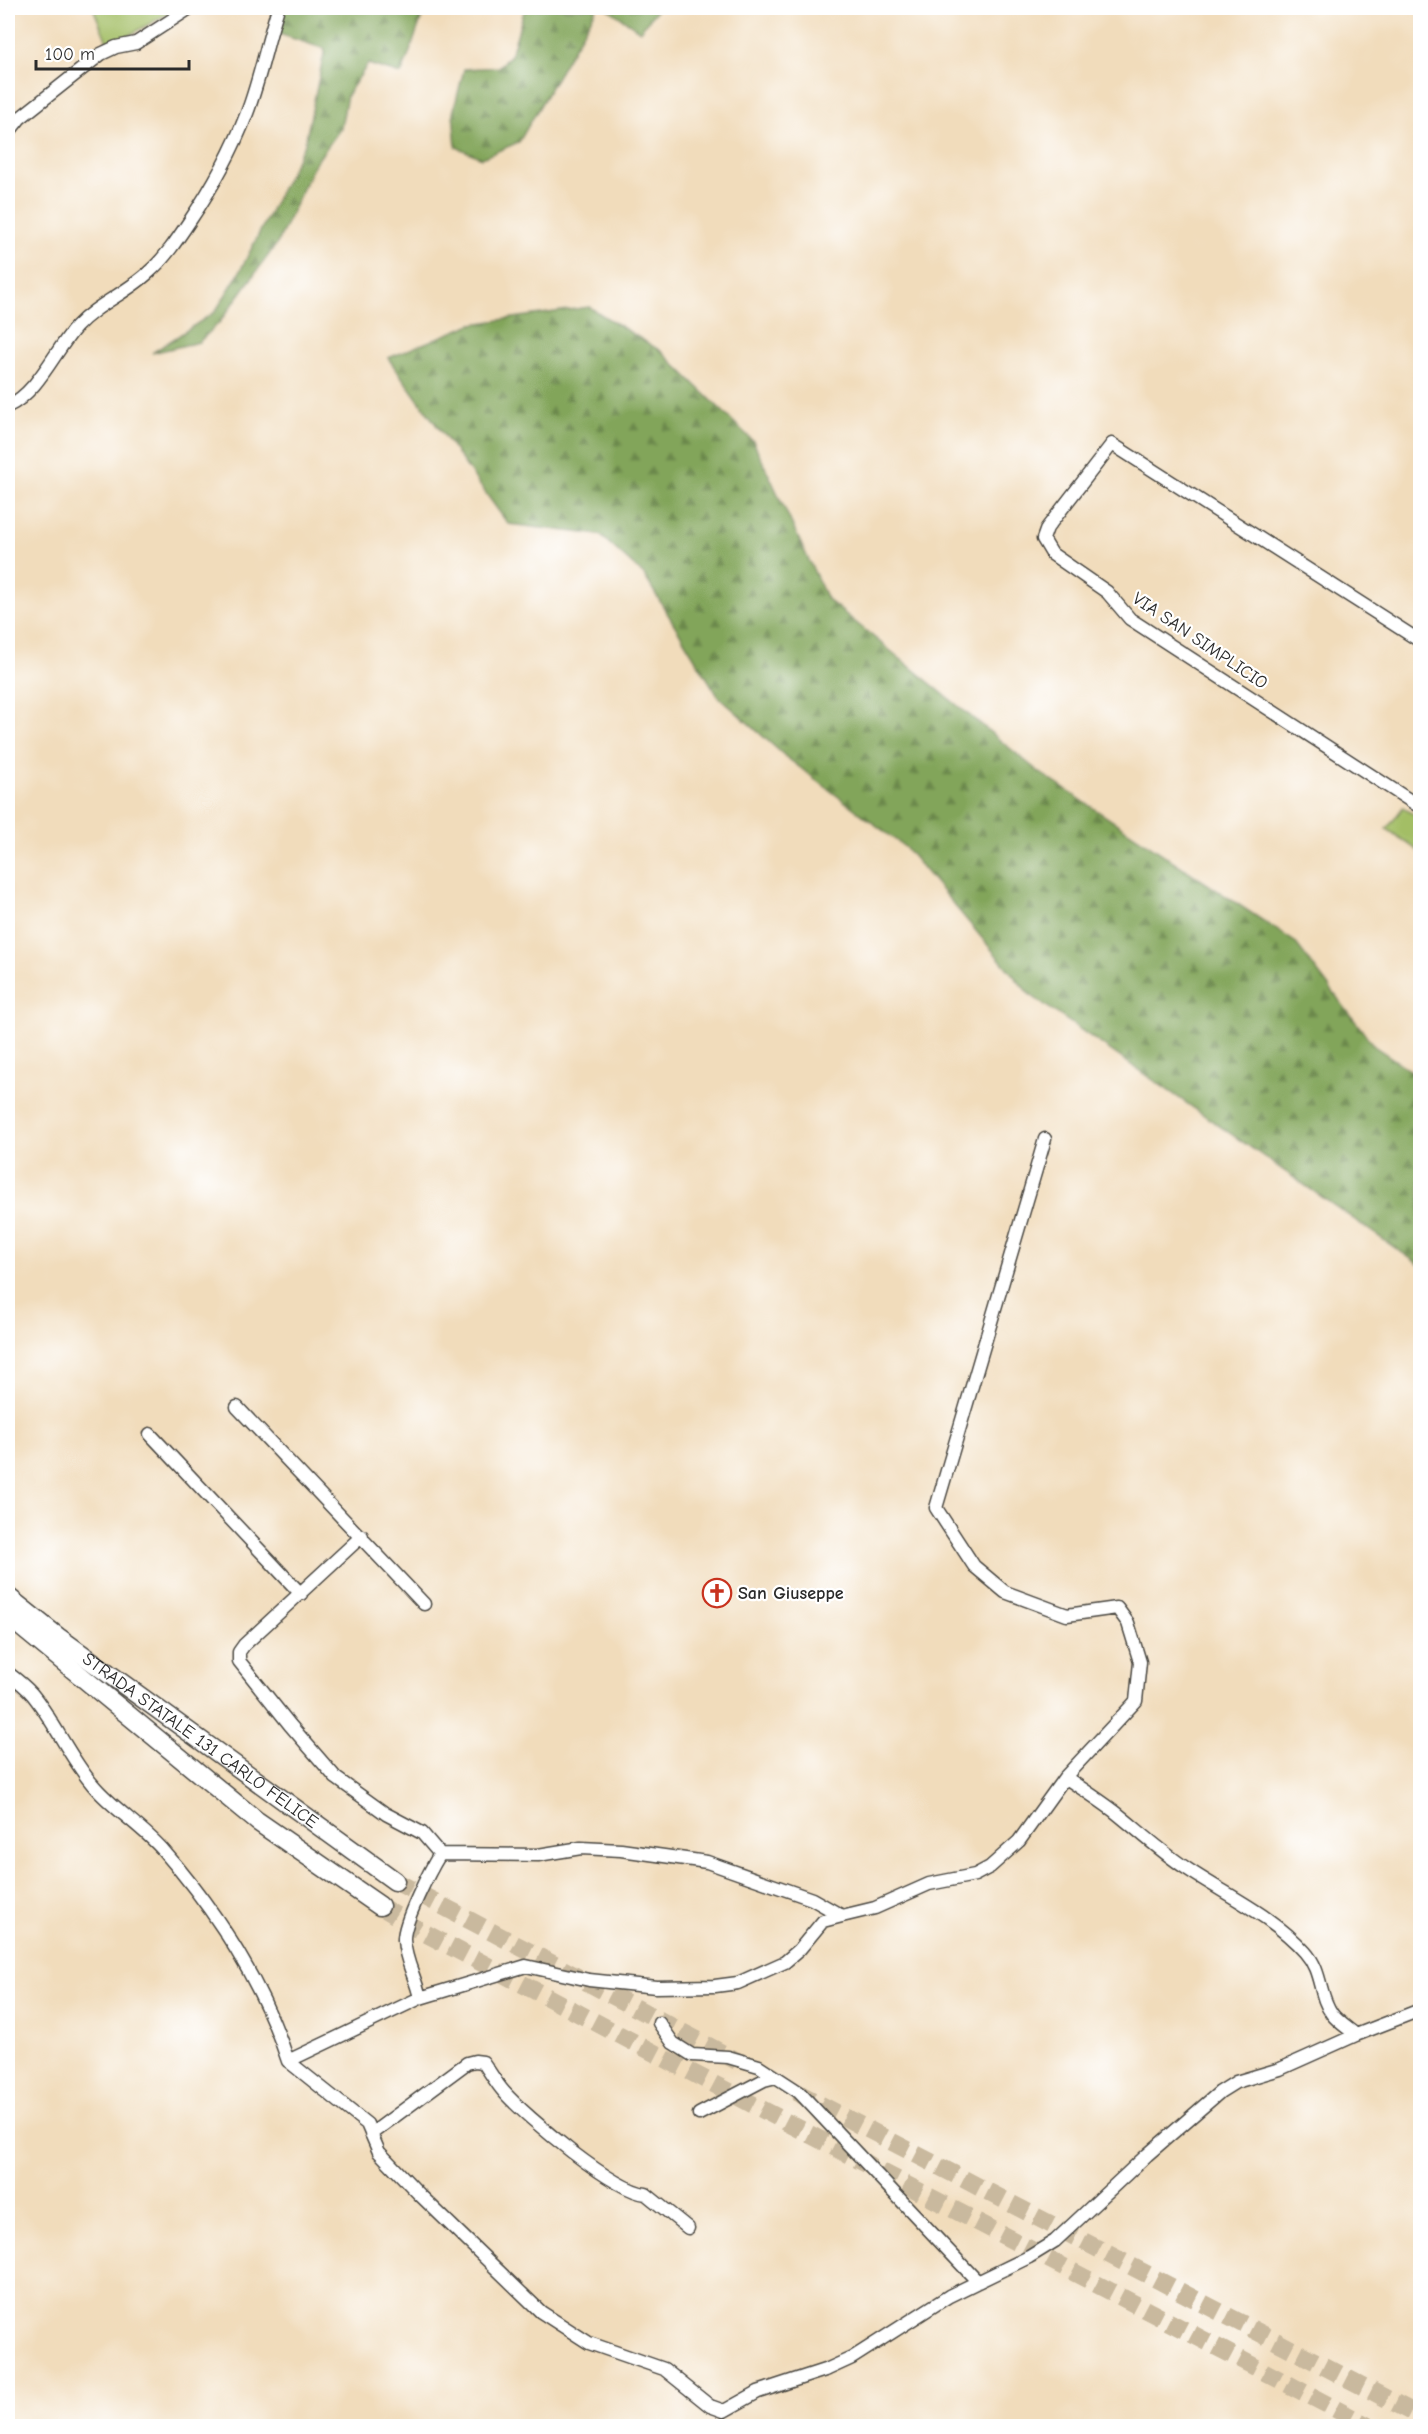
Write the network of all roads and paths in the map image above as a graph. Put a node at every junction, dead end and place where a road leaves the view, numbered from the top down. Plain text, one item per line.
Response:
1 (190, 8) edge
2 (278, 8) edge
3 (8, 133) edge
4 (8, 406) edge
5 (1420, 640) edge
6 (1420, 807) edge
7 (1045, 1139) dead end
8 (237, 1407) dead end
9 (150, 1434) dead end
10 (362, 1536) junction
11 (301, 1594) junction
12 (8, 1598) edge
13 (424, 1604) dead end
14 (8, 1616) edge
15 (8, 1673) edge
16 (1065, 1777) junction
17 (440, 1854) junction
18 (395, 1881) tunnel mouth
19 (380, 1906) tunnel mouth
20 (842, 1916) junction
21 (420, 1998) junction
22 (1420, 2010) edge
23 (659, 2023) dead end
24 (1356, 2035) junction
25 (288, 2061) junction
26 (776, 2077) junction
27 (699, 2115) dead end
28 (371, 2134) junction
29 (688, 2228) dead end
30 (978, 2282) junction

1 - 3 street
2 - 4 street
5 - 6 street, VIA SAN SIMPLICIO
7 - 16 street
8 - 10 street
9 - 11 street
10 - 11 street
10 - 13 street
11 - 17 street
12 - 18 highway, STRADA STATALE 131 CARLO FELICE
14 - 19 highway, STRADA STATALE 131 CARLO FELICE
15 - 25 street
16 - 20 street
16 - 24 street
17 - 20 street
17 - 21 street
20 - 21 street
21 - 25 street
22 - 24 street
23 - 26 street
24 - 30 street
25 - 28 street
26 - 27 street
26 - 30 street
28 - 29 street
28 - 30 street

